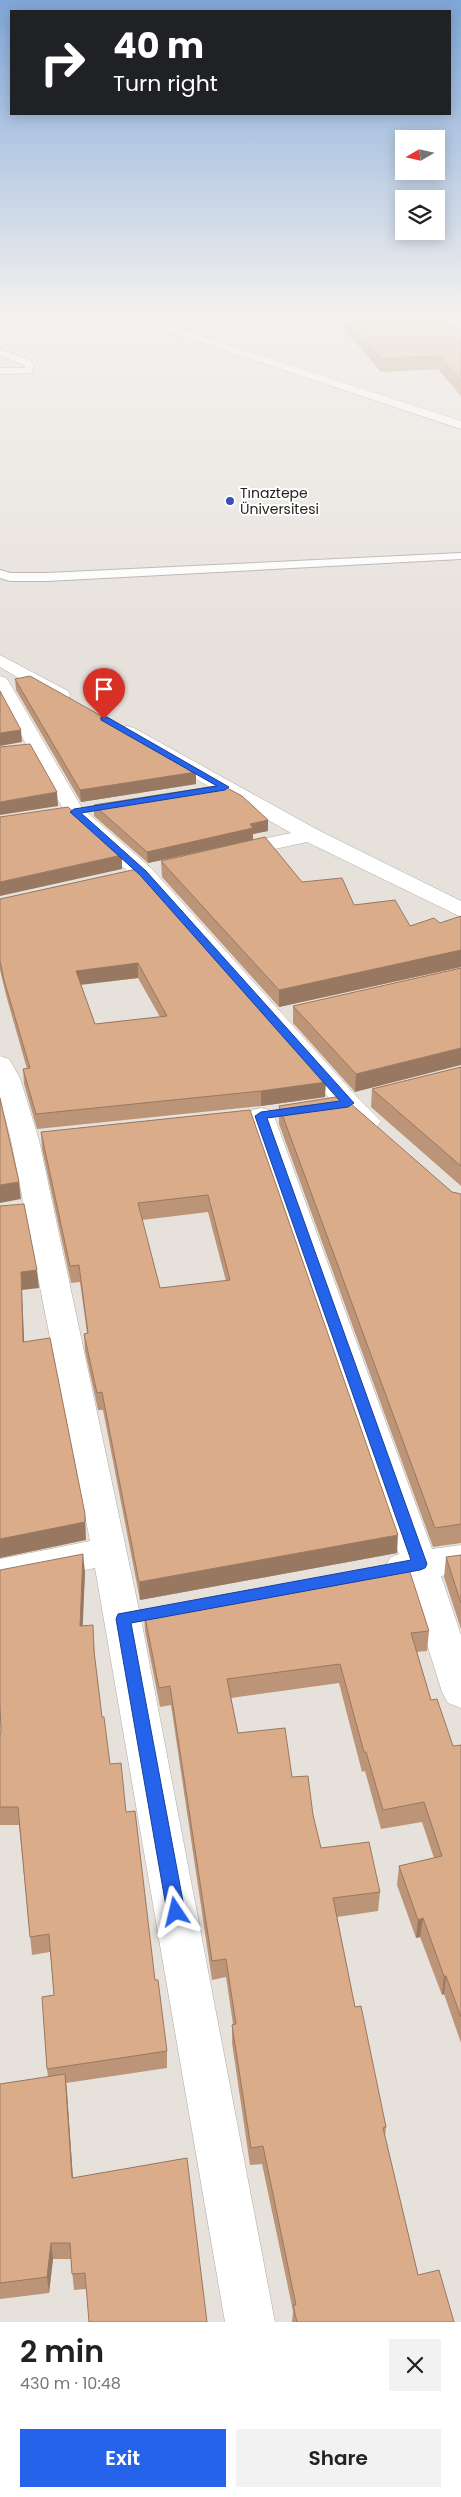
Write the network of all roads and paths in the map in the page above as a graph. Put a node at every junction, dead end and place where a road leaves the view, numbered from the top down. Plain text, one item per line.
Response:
1 (461, 556) edge
2 (0, 574) edge
3 (0, 660) edge
4 (0, 682) edge
5 (78, 704) edge
6 (112, 724) edge
7 (225, 787) junction
8 (197, 792) edge
9 (103, 807) edge
10 (65, 813) junction
11 (310, 835) junction
12 (217, 856) edge
13 (152, 871) junction
14 (114, 880) edge
15 (461, 910) edge
16 (301, 1012) edge
17 (272, 1018) junction
18 (2, 1073) edge
19 (376, 1096) edge
20 (348, 1103) junction
21 (319, 1107) edge
22 (264, 1115) dead end
23 (383, 1135) edge
24 (110, 1551) junction
25 (461, 1559) edge
26 (420, 1564) junction
27 (0, 1573) edge
28 (372, 1573) edge
29 (461, 1692) edge
30 (250, 2322) edge

1 - 2 lane
3 - 5 street
4 - 10 street
6 - 7 street
7 - 8 street
7 - 11 street
9 - 10 street
10 - 13 street
11 - 12 street
11 - 15 street
13 - 14 street
13 - 17 street
16 - 17 street
17 - 20 street
18 - 24 street
19 - 20 street
20 - 21 street
20 - 23 street
22 - 26 street
24 - 27 street
24 - 30 street
25 - 26 street
26 - 28 street
26 - 29 street

